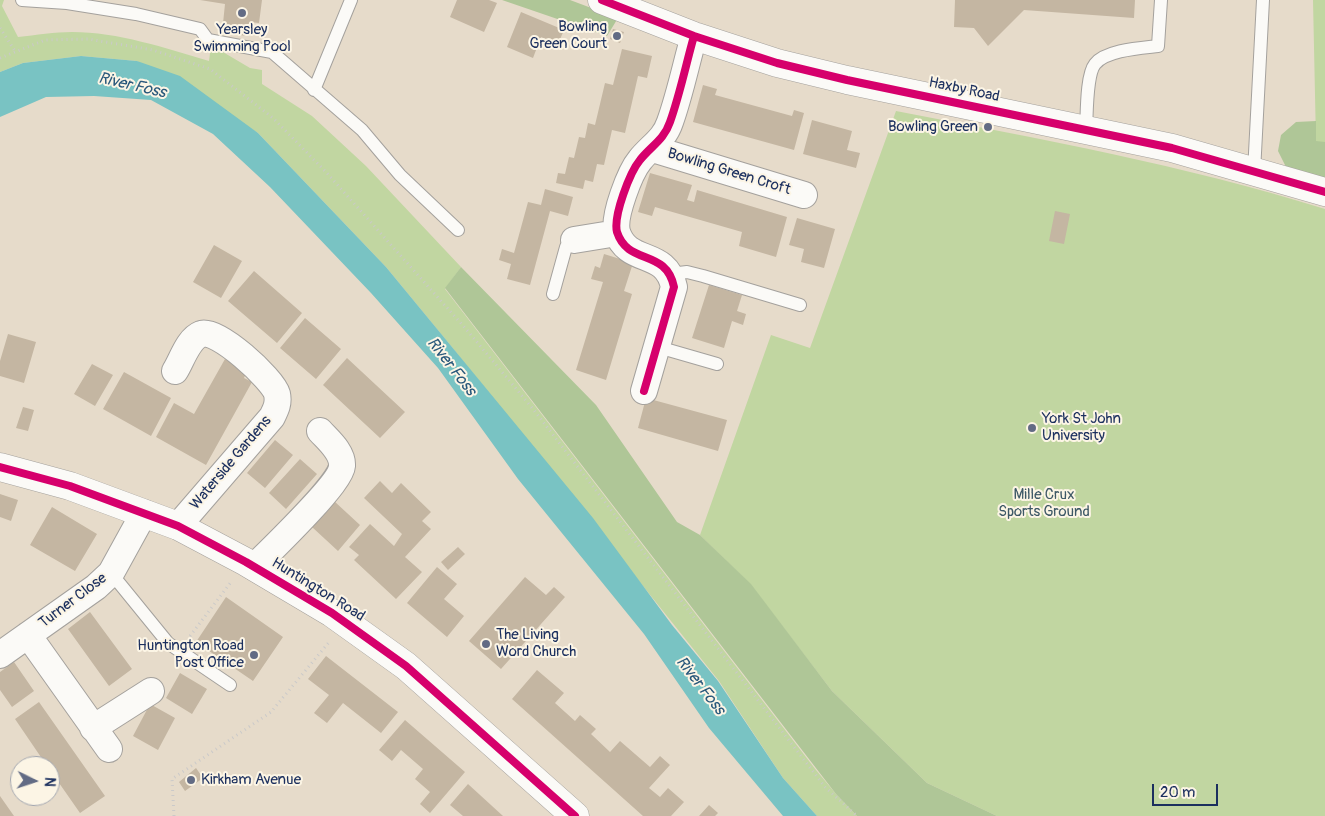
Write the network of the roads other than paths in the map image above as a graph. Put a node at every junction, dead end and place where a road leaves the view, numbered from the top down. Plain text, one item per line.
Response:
1 (351, 0) edge
2 (602, 0) edge
3 (1161, 0) edge
4 (1263, 0) edge
5 (25, 1) edge
6 (634, 6) edge
7 (694, 36) junction
8 (314, 90) junction
9 (1086, 130) junction
10 (653, 149) junction
11 (1254, 172) junction
12 (1325, 192) edge
13 (804, 195) dead end
14 (458, 230) dead end
15 (617, 233) junction
16 (574, 240) joint
17 (671, 274) junction
18 (553, 294) dead end
19 (800, 305) dead end
20 (658, 347) junction
21 (716, 364) dead end
22 (175, 371) dead end
23 (644, 391) dead end
24 (320, 431) dead end
25 (0, 467) edge
26 (144, 513) junction
27 (178, 526) junction
28 (250, 564) junction
29 (111, 573) junction
30 (28, 635) junction
31 (0, 656) edge
32 (230, 685) dead end
33 (150, 691) dead end
34 (93, 728) junction
35 (109, 749) dead end
36 (575, 816) edge

1 - 8 lane
2 - 6 street, Haxby Road
3 - 9 lane
4 - 11 lane
5 - 8 lane
6 - 7 street, Haxby Road
7 - 9 street, Haxby Road
7 - 10 street
8 - 14 lane
9 - 11 street, Haxby Road
10 - 13 street, Bowling Green Croft
10 - 15 street
11 - 12 street, Haxby Road
15 - 16 street
15 - 17 street
16 - 18 lane
17 - 19 lane
17 - 20 street
20 - 21 lane
20 - 23 street
22 - 27 street, Waterside Gardens
24 - 28 street
25 - 26 street, Huntington Road
26 - 27 street, Huntington Road
26 - 29 street, Turner Close
27 - 28 street, Huntington Road
28 - 36 street, Huntington Road
29 - 30 street, Turner Close
29 - 32 lane
30 - 31 street, Turner Close
30 - 34 street, Turner Close
33 - 34 street
34 - 35 street, Turner Close

